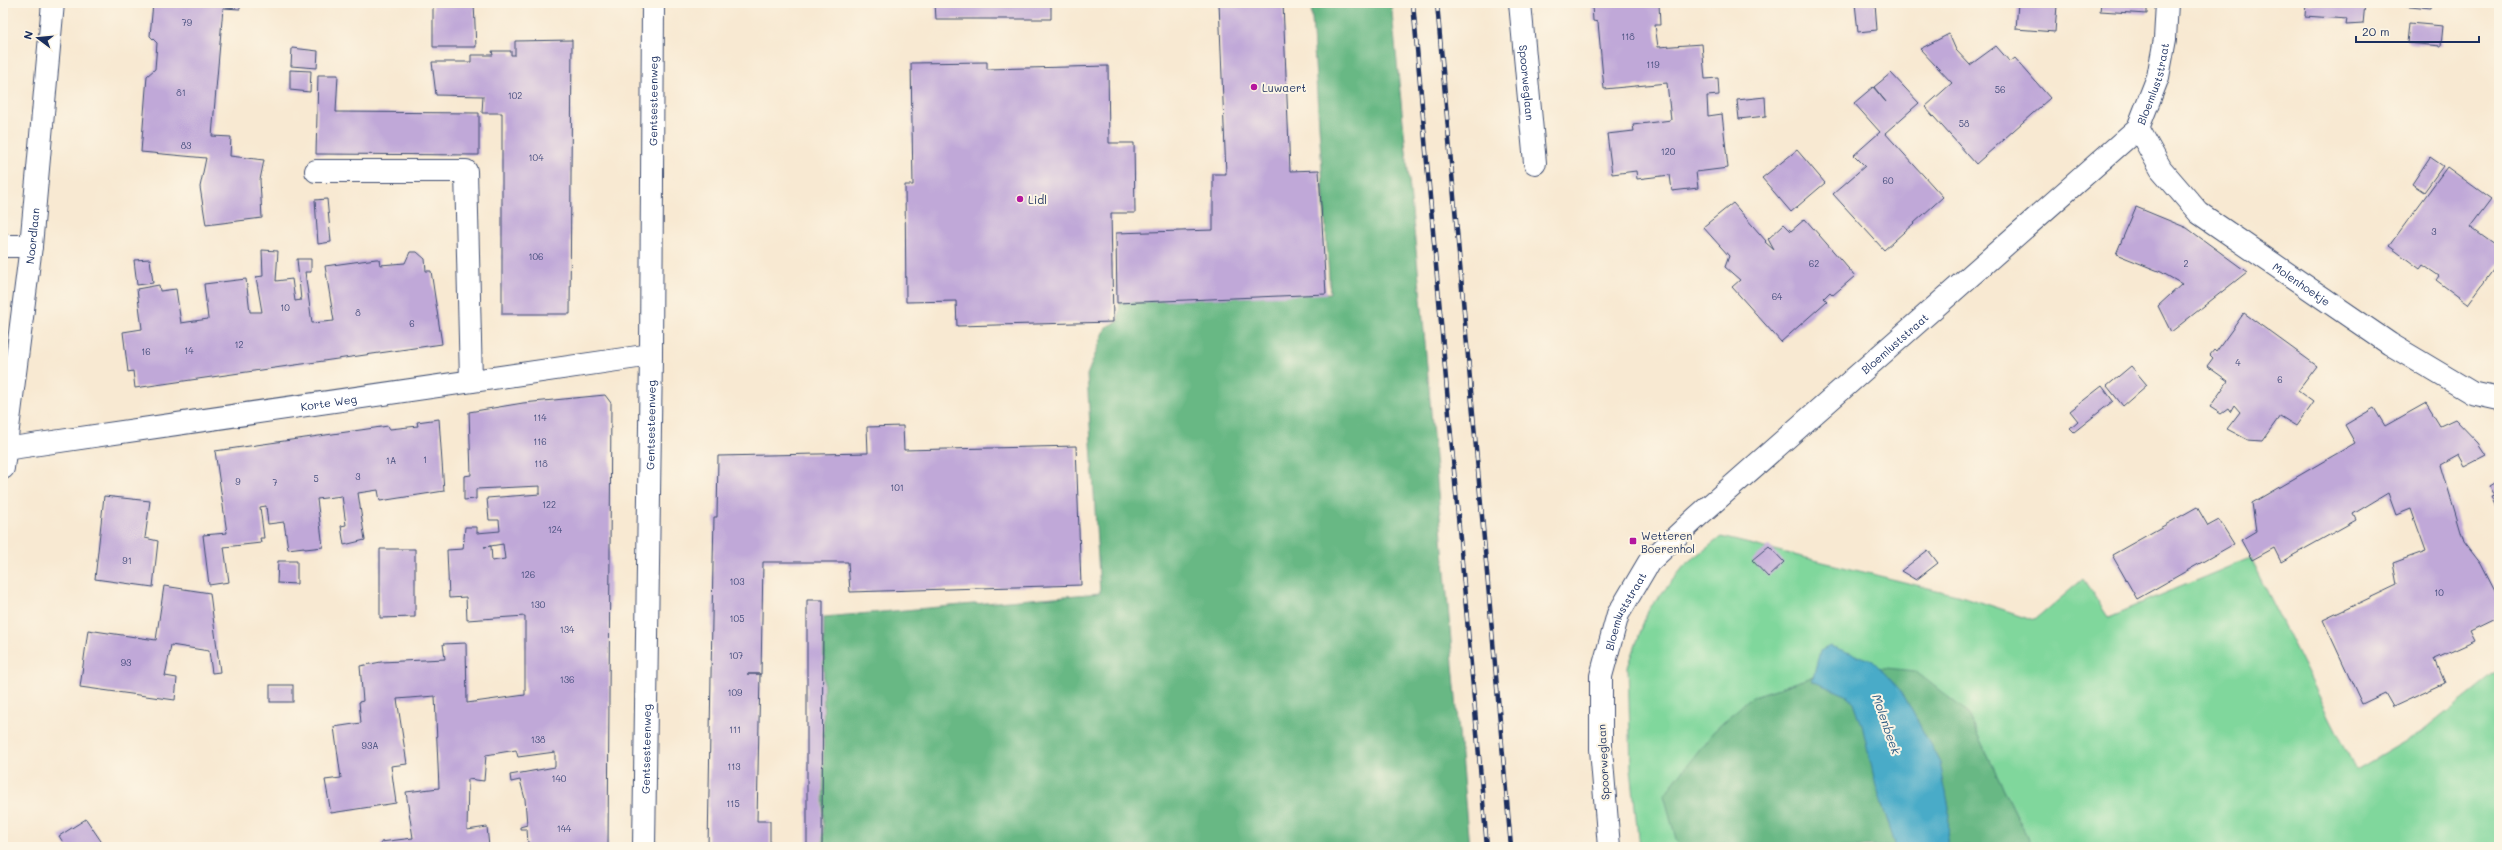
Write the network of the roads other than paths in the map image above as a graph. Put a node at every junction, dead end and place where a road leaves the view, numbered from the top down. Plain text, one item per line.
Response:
1 (53, 3) edge
2 (653, 3) edge
3 (1520, 3) edge
4 (2167, 3) edge
5 (2138, 128) junction
6 (1535, 163) dead end
7 (316, 171) dead end
8 (3, 246) edge
9 (31, 246) junction
10 (651, 355) junction
11 (471, 381) junction
12 (2499, 400) edge
13 (4, 458) edge
14 (1601, 676) joint
15 (644, 847) edge
16 (1609, 847) edge

1 - 9 street, Noordlaan
2 - 10 street, Gentsesteenweg
3 - 6 street, Spoorweglaan
4 - 5 street, Bloemluststraat
5 - 12 street, Molenhoekje
5 - 14 street, Bloemluststraat
7 - 11 street
8 - 9 street
9 - 13 street, Noordlaan
10 - 11 street, Korte Weg
10 - 15 street, Gentsesteenweg
11 - 13 street, Korte Weg
14 - 16 street, Spoorweglaan

